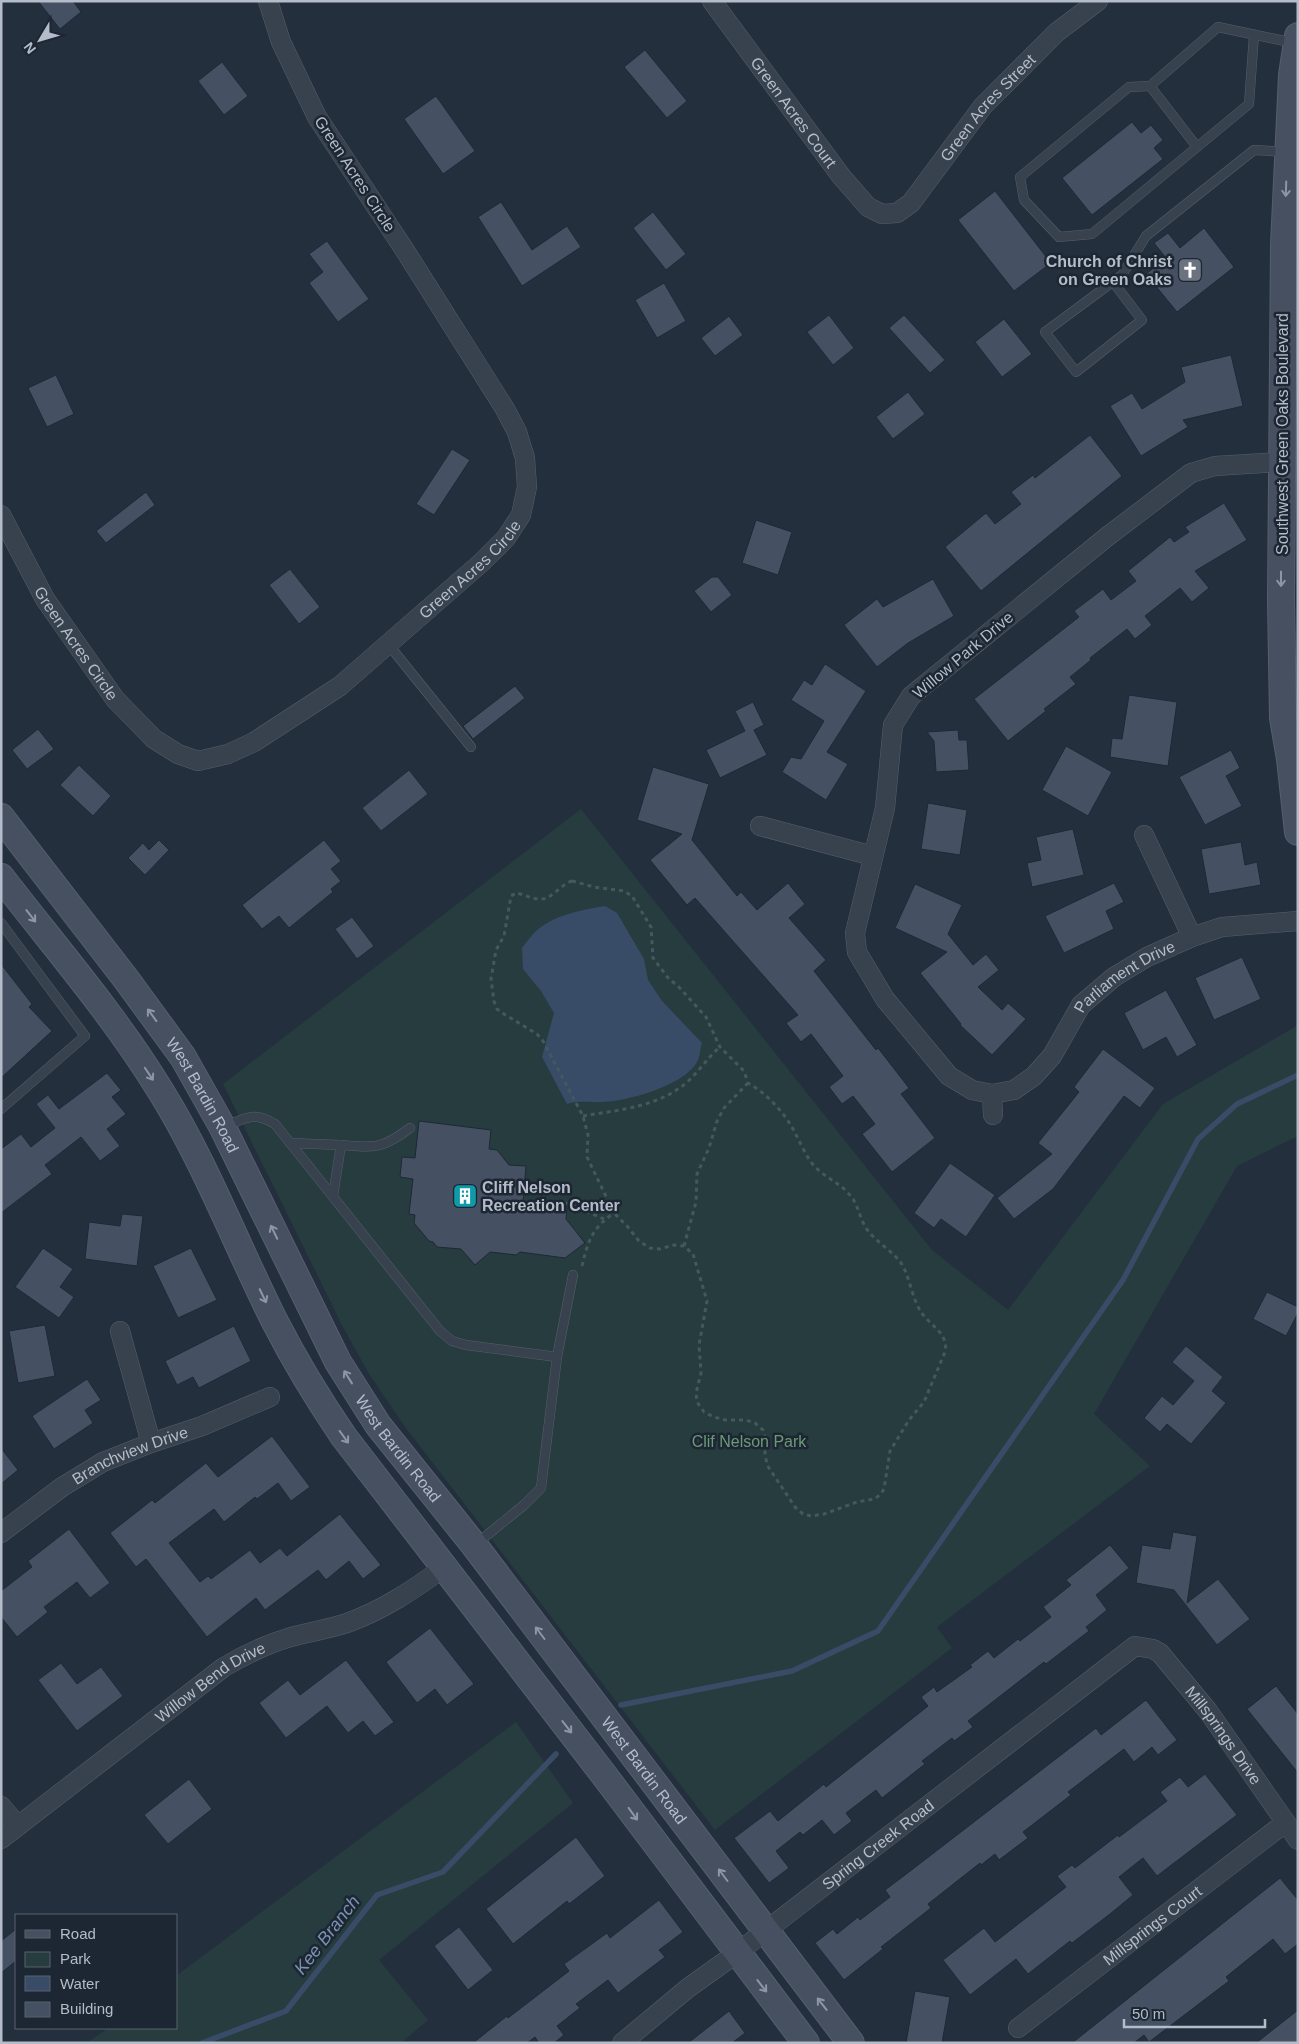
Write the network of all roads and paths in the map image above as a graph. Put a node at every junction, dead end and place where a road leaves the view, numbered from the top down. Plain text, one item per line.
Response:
1 (268, 1) edge
2 (712, 1) edge
3 (1098, 1) edge
4 (1254, 35) junction
5 (1297, 40) edge
6 (1150, 86) junction
7 (1198, 147) junction
8 (1287, 152) junction
9 (882, 214) joint
10 (1113, 282) junction
11 (1282, 462) junction
12 (1, 515) edge
13 (388, 644) junction
14 (471, 747) dead end
15 (1, 817) edge
16 (760, 826) dead end
17 (1298, 832) edge
18 (1144, 835) dead end
19 (873, 856) junction
20 (1, 877) edge
21 (1298, 921) edge
22 (1, 923) edge
23 (1192, 937) junction
24 (720, 1047) junction
25 (748, 1083) junction
26 (992, 1094) junction
27 (1, 1108) edge
28 (993, 1115) dead end
29 (583, 1116) junction
30 (223, 1128) junction
31 (410, 1128) dead end
32 (290, 1143) junction
33 (190, 1144) junction
34 (341, 1146) junction
35 (333, 1196) junction
36 (553, 1206) dead end
37 (614, 1213) junction
38 (604, 1220) junction
39 (684, 1246) junction
40 (573, 1275) joint
41 (120, 1331) dead end
42 (557, 1357) junction
43 (270, 1397) dead end
44 (151, 1443) junction
45 (414, 1528) junction
46 (1, 1533) edge
47 (474, 1545) junction
48 (443, 1568) junction
49 (470, 1602) junction
50 (1134, 1646) joint
51 (1, 1806) edge
52 (1285, 1824) junction
53 (18, 1826) junction
54 (1, 1839) edge
55 (1298, 1840) edge
56 (765, 1930) junction
57 (737, 1953) junction
58 (1018, 2028) dead end
59 (630, 2040) edge
60 (806, 2043) edge
61 (851, 2043) edge

1 - 13 street, Green Acres Circle
2 - 9 street, Green Acres Court
3 - 9 street, Green Acres Street
4 - 5 lane
4 - 6 lane
4 - 7 lane
5 - 8 street, Southwest Green Oaks Boulevard
6 - 7 lane
6 - 7 lane
8 - 10 lane
8 -> 11 street, Southwest Green Oaks Boulevard
10 - 10 lane
11 -> 17 street, Southwest Green Oaks Boulevard
11 - 19 street, Willow Park Drive
12 - 13 street, Green Acres Circle
13 - 14 lane
30 -> 15 street, West Bardin Road
16 - 19 street
18 - 23 street
19 - 26 street, Willow Park Drive
20 -> 33 street, West Bardin Road
21 - 23 street, Parliament Drive
22 - 27 lane
23 - 26 street, Parliament Drive
24 - 25 path
24 - 29 path
24 - 29 path
25 - 39 path
25 - 39 path
26 - 28 street
29 - 37 path
30 - 32 lane
30 - 33 street
47 -> 30 street, West Bardin Road
31 - 34 lane
32 - 34 lane
32 - 35 lane
33 -> 45 street, West Bardin Road
34 - 35 lane
35 - 42 lane
36 - 38 path
37 - 38 path
37 - 39 path
38 - 40 path
40 - 42 lane
41 - 44 street
42 - 47 lane
43 - 44 street, Branchview Drive
44 - 46 street, Branchview Drive
45 - 47 street
45 - 48 street, West Bardin Road
47 - 49 street
56 -> 47 street, West Bardin Road
48 - 49 street, West Bardin Road
48 - 53 street, Willow Bend Drive
49 -> 57 street, West Bardin Road
50 - 52 street, Millsprings Drive
50 - 56 street, Spring Creek Road
51 - 53 street
52 - 55 street, Millsprings Drive
52 - 58 street, Millsprings Court
53 - 54 street, Willow Bend Drive
56 - 57 street, Spring Creek Road
61 -> 56 street, West Bardin Road
57 - 59 street, Spring Creek Road
57 -> 60 street, West Bardin Road

